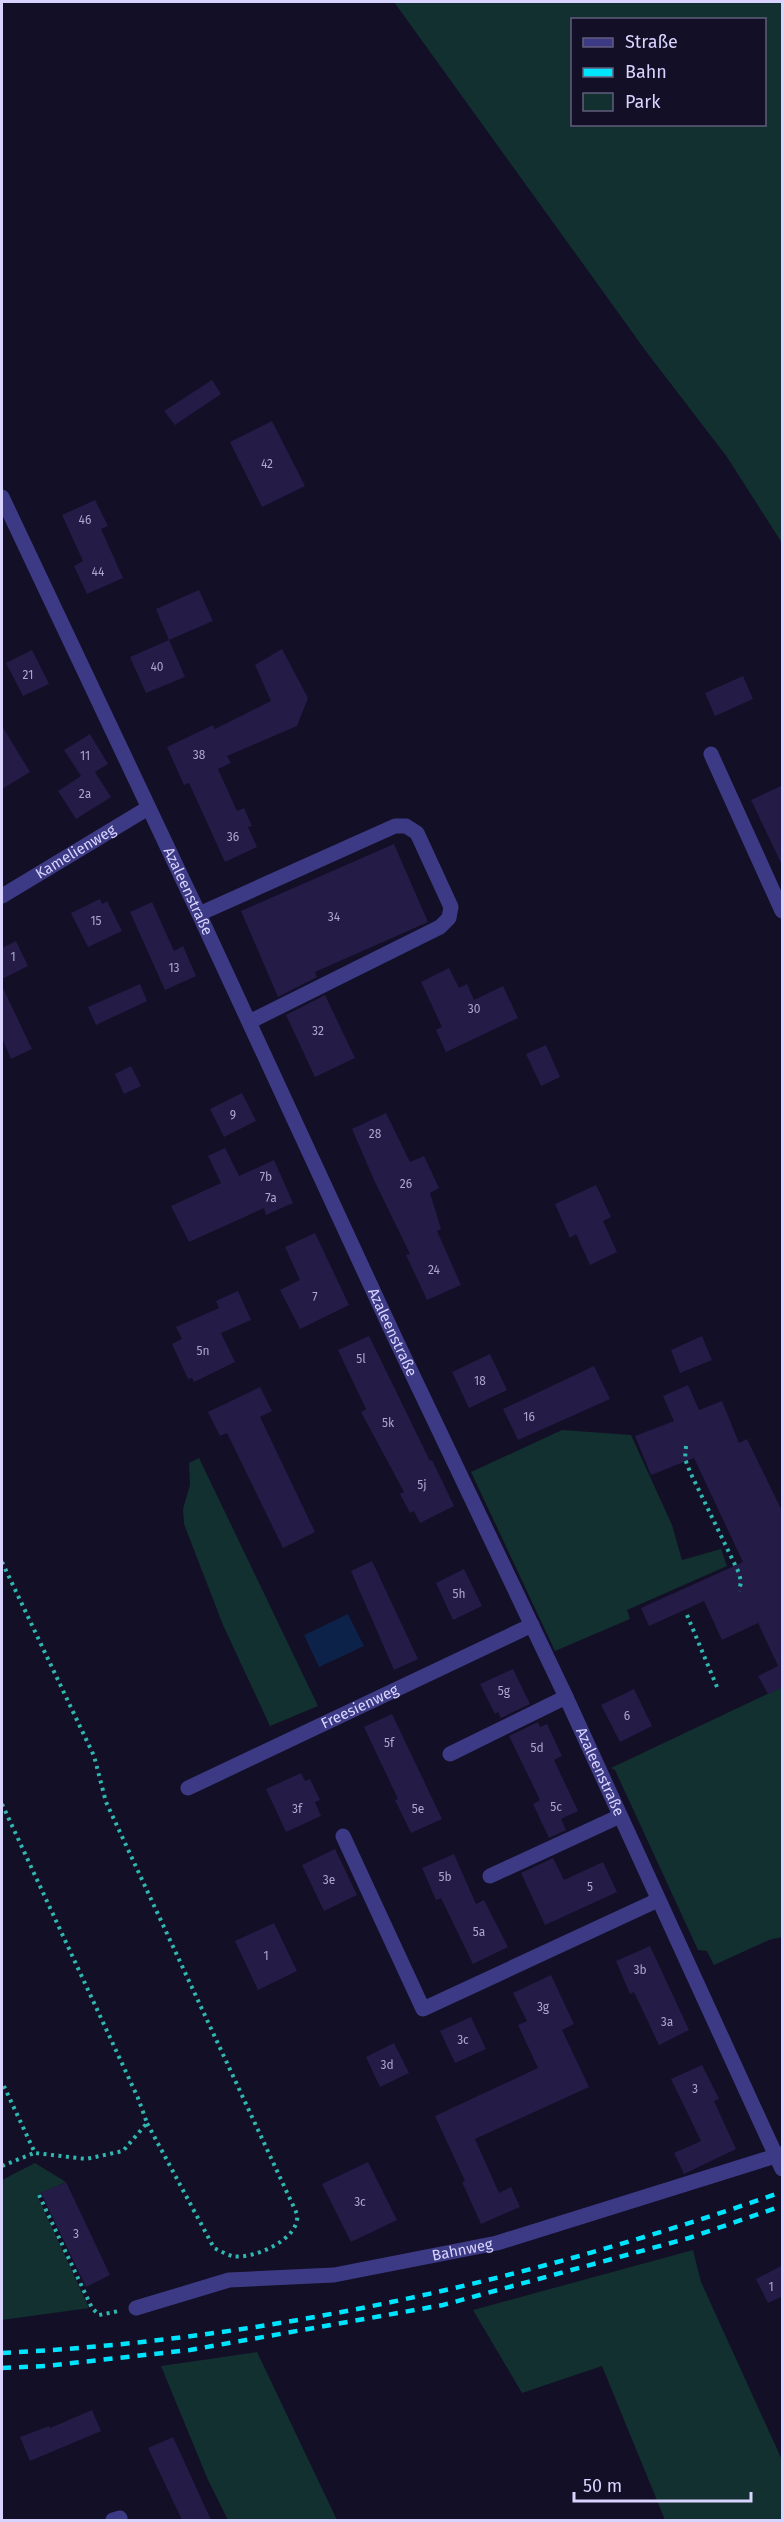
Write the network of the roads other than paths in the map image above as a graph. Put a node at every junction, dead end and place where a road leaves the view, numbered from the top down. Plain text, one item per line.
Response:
1 (2, 497) edge
2 (711, 754) dead end
3 (148, 808) junction
4 (2, 896) edge
5 (783, 911) edge
6 (199, 914) junction
7 (249, 1022) junction
8 (532, 1625) junction
9 (566, 1697) junction
10 (450, 1754) dead end
11 (188, 1788) dead end
12 (620, 1816) junction
13 (343, 1836) dead end
14 (490, 1876) dead end
15 (658, 1900) junction
16 (781, 2160) edge
17 (136, 2308) road end

1 - 3 street, Azaleenstraße
2 - 5 street
3 - 4 street, Kamelienweg
3 - 6 street, Azaleenstraße
6 - 7 street, Azaleenstraße
6 - 7 street
7 - 8 street, Azaleenstraße
8 - 9 street, Azaleenstraße
8 - 11 street, Freesienweg
9 - 10 street
9 - 12 street, Azaleenstraße
12 - 14 street
12 - 15 street, Azaleenstraße
13 - 15 street
15 - 16 street, Azaleenstraße
16 - 17 street, Bahnweg

